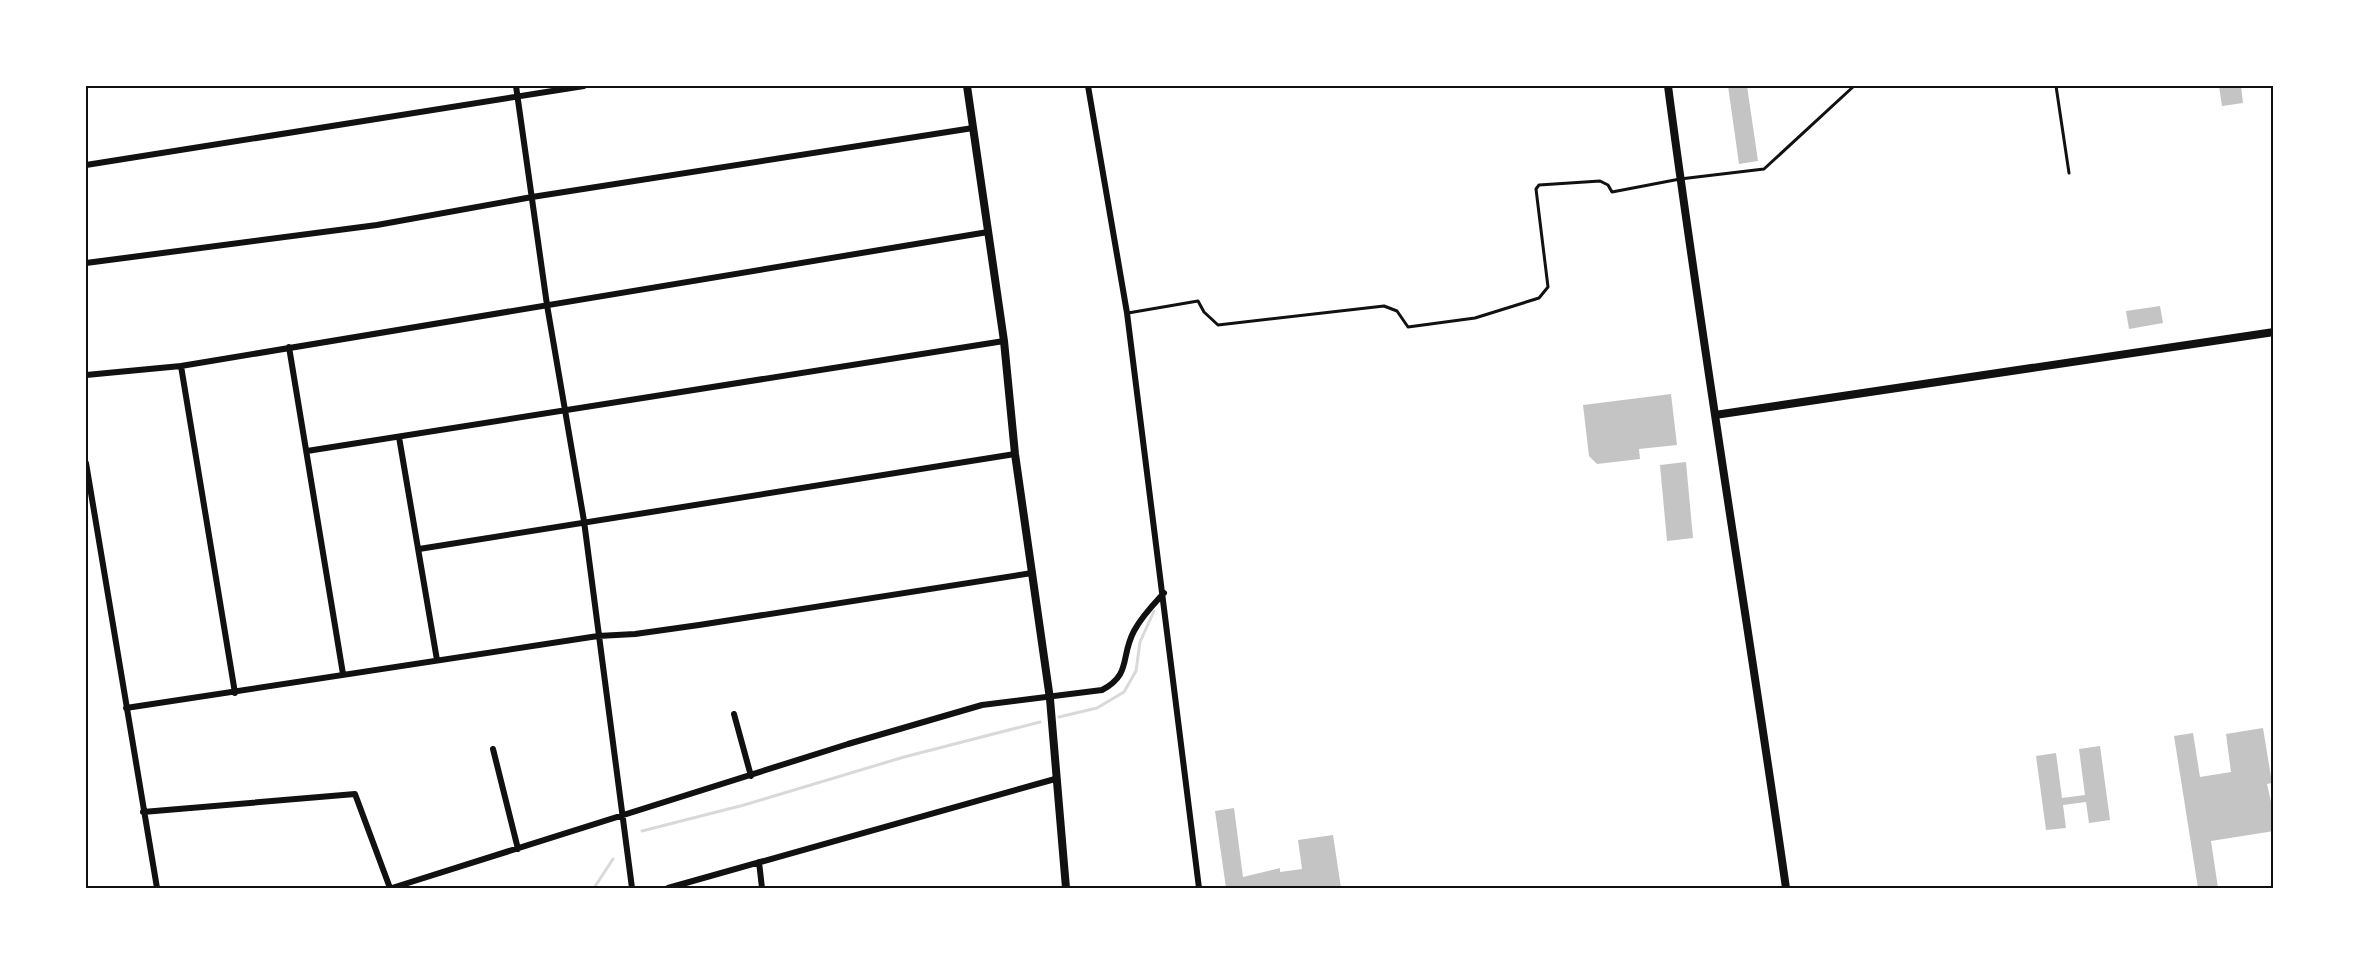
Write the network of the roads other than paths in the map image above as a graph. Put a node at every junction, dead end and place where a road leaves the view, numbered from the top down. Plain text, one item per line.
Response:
1 (516, 86) edge
2 (584, 86) edge
3 (967, 86) edge
4 (1088, 86) edge
5 (1668, 86) edge
6 (1854, 86) edge
7 (2056, 86) edge
8 (518, 95) junction
9 (973, 128) junction
10 (86, 165) edge
11 (2070, 173) dead end
12 (1680, 179) junction
13 (532, 197) junction
14 (988, 232) junction
15 (86, 263) edge
16 (547, 305) junction
17 (1127, 313) junction
18 (2274, 332) edge
19 (1004, 341) junction
20 (289, 347) junction
21 (182, 366) junction
22 (86, 375) edge
23 (566, 410) junction
24 (1715, 415) junction
25 (399, 437) junction
26 (307, 451) junction
27 (1015, 454) junction
28 (86, 463) edge
29 (584, 521) junction
30 (419, 549) junction
31 (1032, 573) junction
32 (1164, 593) junction
33 (598, 636) junction
34 (437, 660) junction
35 (344, 674) junction
36 (235, 693) junction
37 (1050, 699) junction
38 (126, 708) junction
39 (734, 714) dead end
40 (493, 749) dead end
41 (751, 776) junction
42 (1055, 779) junction
43 (143, 812) junction
44 (623, 818) junction
45 (518, 849) junction
46 (759, 862) junction
47 (157, 888) edge
48 (391, 888) edge
49 (632, 888) edge
50 (668, 888) edge
51 (762, 888) edge
52 (1066, 888) edge
53 (1199, 888) edge
54 (1786, 888) edge

1 - 8 street
2 - 8 street
3 - 9 street
4 - 17 street
5 - 12 street
6 - 12 lane
7 - 11 lane
8 - 10 street
8 - 13 street
9 - 13 street
9 - 14 street
12 - 17 lane
12 - 24 street
13 - 15 street
13 - 16 street
14 - 16 street
14 - 19 street
16 - 20 street
16 - 23 street
17 - 32 street
18 - 24 street
19 - 23 street
19 - 27 street
20 - 21 street
20 - 26 street
21 - 22 street
21 - 36 street
23 - 25 street
23 - 29 street
24 - 54 street
25 - 26 street
25 - 30 street
26 - 35 street
27 - 29 street
27 - 31 street
28 - 38 street
29 - 30 street
29 - 33 street
30 - 34 street
31 - 33 street
31 - 37 street
32 - 37 street
32 - 53 street
33 - 34 street
33 - 44 street
34 - 35 street
35 - 36 street
36 - 38 street
37 - 41 street
37 - 42 street
38 - 43 street
39 - 41 street
40 - 45 street
41 - 44 street
42 - 46 street
42 - 52 street
43 - 47 street
43 - 48 street
44 - 45 street
44 - 49 street
45 - 48 street
46 - 50 street
46 - 51 street

